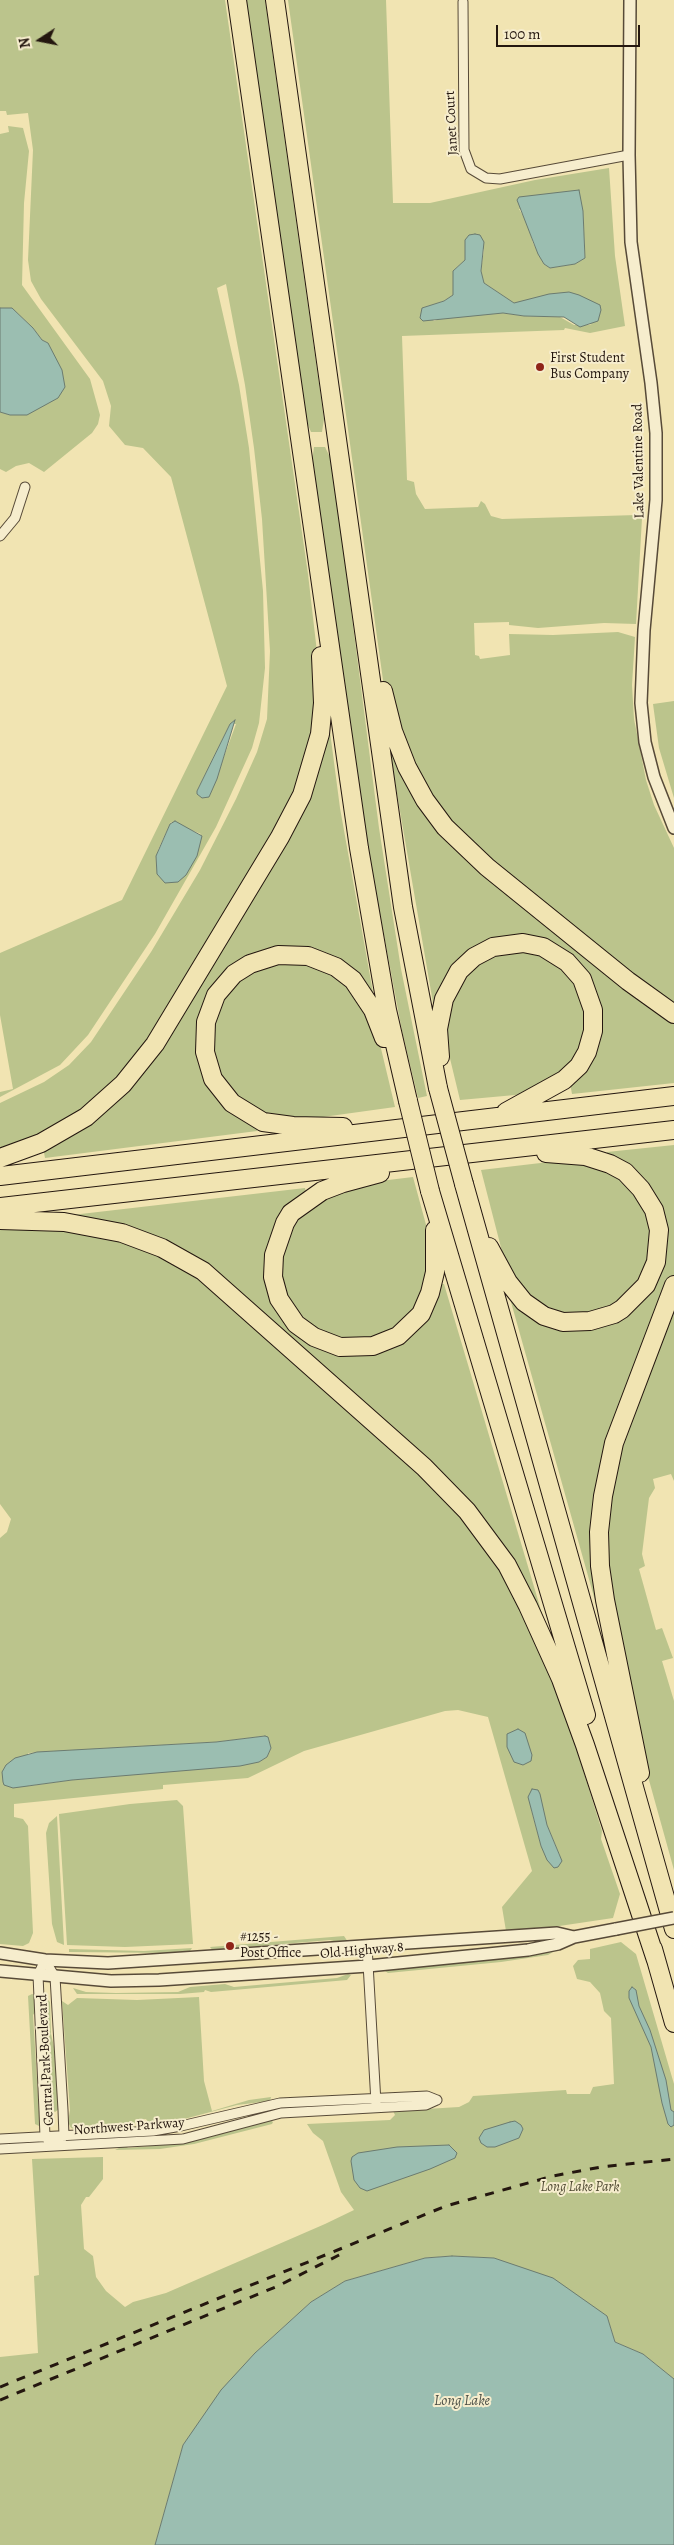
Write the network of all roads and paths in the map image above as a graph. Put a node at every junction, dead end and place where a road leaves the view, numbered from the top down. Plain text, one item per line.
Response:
1 (237, 0) edge
2 (275, 0) edge
3 (630, 0) edge
4 (463, 2) dead end
5 (629, 155) junction
6 (305, 464) junction
7 (25, 488) dead end
8 (0, 536) edge
9 (359, 597) junction
10 (674, 828) edge
11 (674, 1014) edge
12 (402, 1076) junction
13 (438, 1088) junction
14 (674, 1096) edge
15 (497, 1117) junction
16 (384, 1130) junction
17 (674, 1130) edge
18 (473, 1153) junction
19 (436, 1157) junction
20 (0, 1158) edge
21 (0, 1176) edge
22 (0, 1206) edge
23 (435, 1209) junction
24 (472, 1214) junction
25 (0, 1220) edge
26 (674, 1285) edge
27 (646, 1831) junction
28 (674, 1918) edge
29 (674, 1929) edge
30 (574, 1937) junction
31 (367, 1946) junction
32 (0, 1953) edge
33 (45, 1960) junction
34 (656, 1960) junction
35 (368, 1966) junction
36 (0, 1971) edge
37 (38, 1976) junction
38 (55, 1977) junction
39 (674, 2023) edge
40 (376, 2103) junction
41 (64, 2136) junction
42 (45, 2137) junction
43 (0, 2139) edge
44 (55, 2146) junction
45 (0, 2149) edge

1 - 6 highway
2 - 9 highway
3 - 5 street, Lake Valentine Road
4 - 5 street, Janet Court
5 - 10 street, Lake Valentine Road
6 - 12 highway
6 - 20 highway
7 - 8 street
9 - 11 highway
9 - 13 highway
12 - 16 highway
12 - 23 highway, bridge
13 - 15 highway
13 - 24 highway, bridge
14 - 15 highway
15 - 16 highway
16 - 21 highway
17 - 18 highway
18 - 19 highway
18 - 24 highway
19 - 22 highway
19 - 23 highway
23 - 34 highway
24 - 27 highway
25 - 34 highway
26 - 27 highway
27 - 29 highway
28 - 30 street, Old Highway 8, bridge
30 - 31 street, Old Highway 8
30 - 35 street, Old Highway 8
31 - 33 street, Old Highway 8
31 - 35 street
32 - 33 street, Old Highway 8
33 - 37 street, Central Park Boulevard
33 - 38 street, Central Park Boulevard
34 - 39 highway
35 - 38 street, Old Highway 8
35 - 40 street
36 - 37 street, Old Highway 8
37 - 38 street, Old Highway 8
37 - 42 street, Central Park Boulevard
38 - 41 street, Central Park Boulevard
40 - 40 street, Northwest Parkway
40 - 41 street, Northwest Parkway
40 - 44 street, Northwest Parkway
41 - 42 street, Northwest Parkway
41 - 44 street, Central Park Boulevard
42 - 43 street, Northwest Parkway
42 - 44 street, Central Park Boulevard
44 - 45 street, Northwest Parkway

